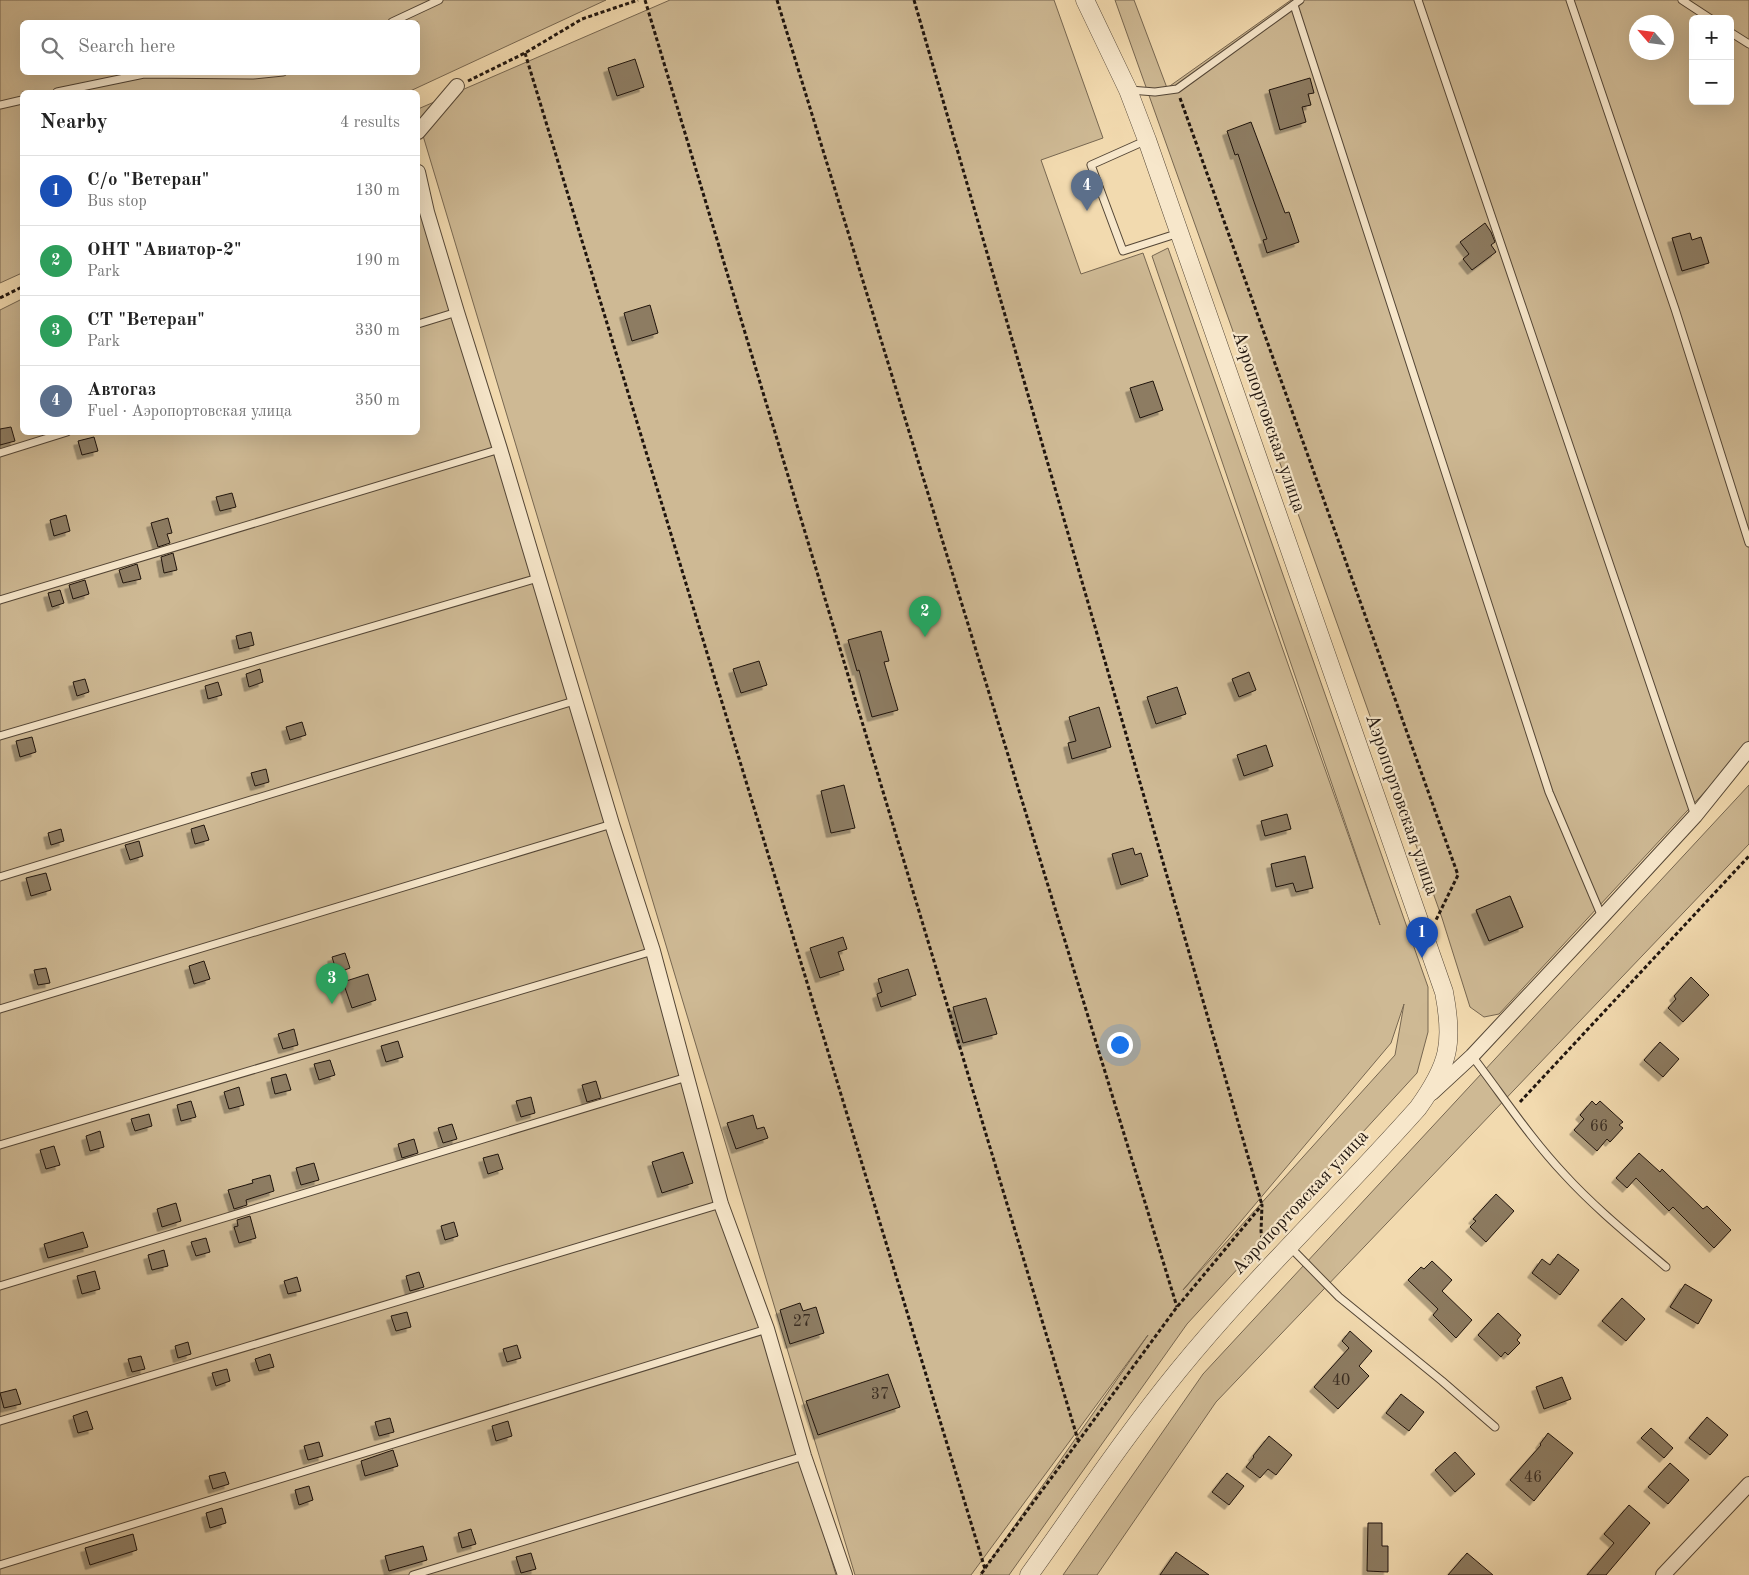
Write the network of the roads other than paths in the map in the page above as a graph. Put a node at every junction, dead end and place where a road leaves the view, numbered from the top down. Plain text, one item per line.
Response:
1 (439, 0) edge
2 (1085, 0) edge
3 (1418, 0) edge
4 (1570, 0) edge
5 (1682, 0) edge
6 (1297, 2) edge
7 (1705, 15) edge
8 (396, 20) edge
9 (1734, 35) edge
10 (1749, 44) edge
11 (139, 75) edge
12 (457, 86) road end
13 (67, 90) edge
14 (1128, 90) junction
15 (20, 100) edge
16 (0, 105) edge
17 (420, 130) edge
18 (1147, 140) junction
19 (420, 181) edge
20 (1180, 233) junction
21 (456, 312) junction
22 (420, 323) edge
23 (57, 435) edge
24 (500, 450) junction
25 (0, 453) edge
26 (1749, 543) edge
27 (538, 578) junction
28 (0, 600) edge
29 (574, 701) junction
30 (0, 736) edge
31 (1747, 754) edge
32 (1695, 816) junction
33 (612, 824) junction
34 (0, 877) edge
35 (1602, 917) junction
36 (653, 951) junction
37 (0, 1009) edge
38 (1472, 1056) junction
39 (687, 1077) junction
40 (1418, 1108) junction
41 (0, 1146) edge
42 (721, 1204) junction
43 (1289, 1246) junction
44 (1666, 1267) dead end
45 (0, 1286) edge
46 (767, 1329) junction
47 (0, 1421) edge
48 (1495, 1427) dead end
49 (804, 1456) junction
50 (1749, 1484) edge
51 (0, 1565) edge
52 (413, 1575) edge
53 (845, 1575) edge
54 (1029, 1575) edge
55 (1663, 1575) edge

1 - 8 lane
2 - 14 street, Аэропортовская улица
3 - 32 lane
4 - 26 lane
5 - 7 lane
6 - 14 lane
6 - 35 lane
9 - 10 lane
11 - 13 lane
12 - 17 street
14 - 18 street, Аэропортовская улица
15 - 16 lane
18 - 20 street, Аэропортовская улица
18 - 20 lane
19 - 21 street
20 - 40 street, Аэропортовская улица
21 - 22 lane
21 - 24 street
23 - 25 lane
24 - 27 street
24 - 28 lane
27 - 29 street
27 - 30 lane
29 - 33 street
29 - 34 lane
31 - 32 street
32 - 35 street
33 - 36 street
33 - 37 lane
35 - 38 street
36 - 39 street
36 - 41 lane
38 - 40 street
38 - 44 lane
39 - 42 street
39 - 45 lane
40 - 43 street, Аэропортовская улица
42 - 46 street
42 - 47 lane
43 - 48 lane
43 - 54 street, Аэропортовская улица
46 - 49 street
46 - 51 lane
49 - 52 lane
49 - 53 street
50 - 55 street

